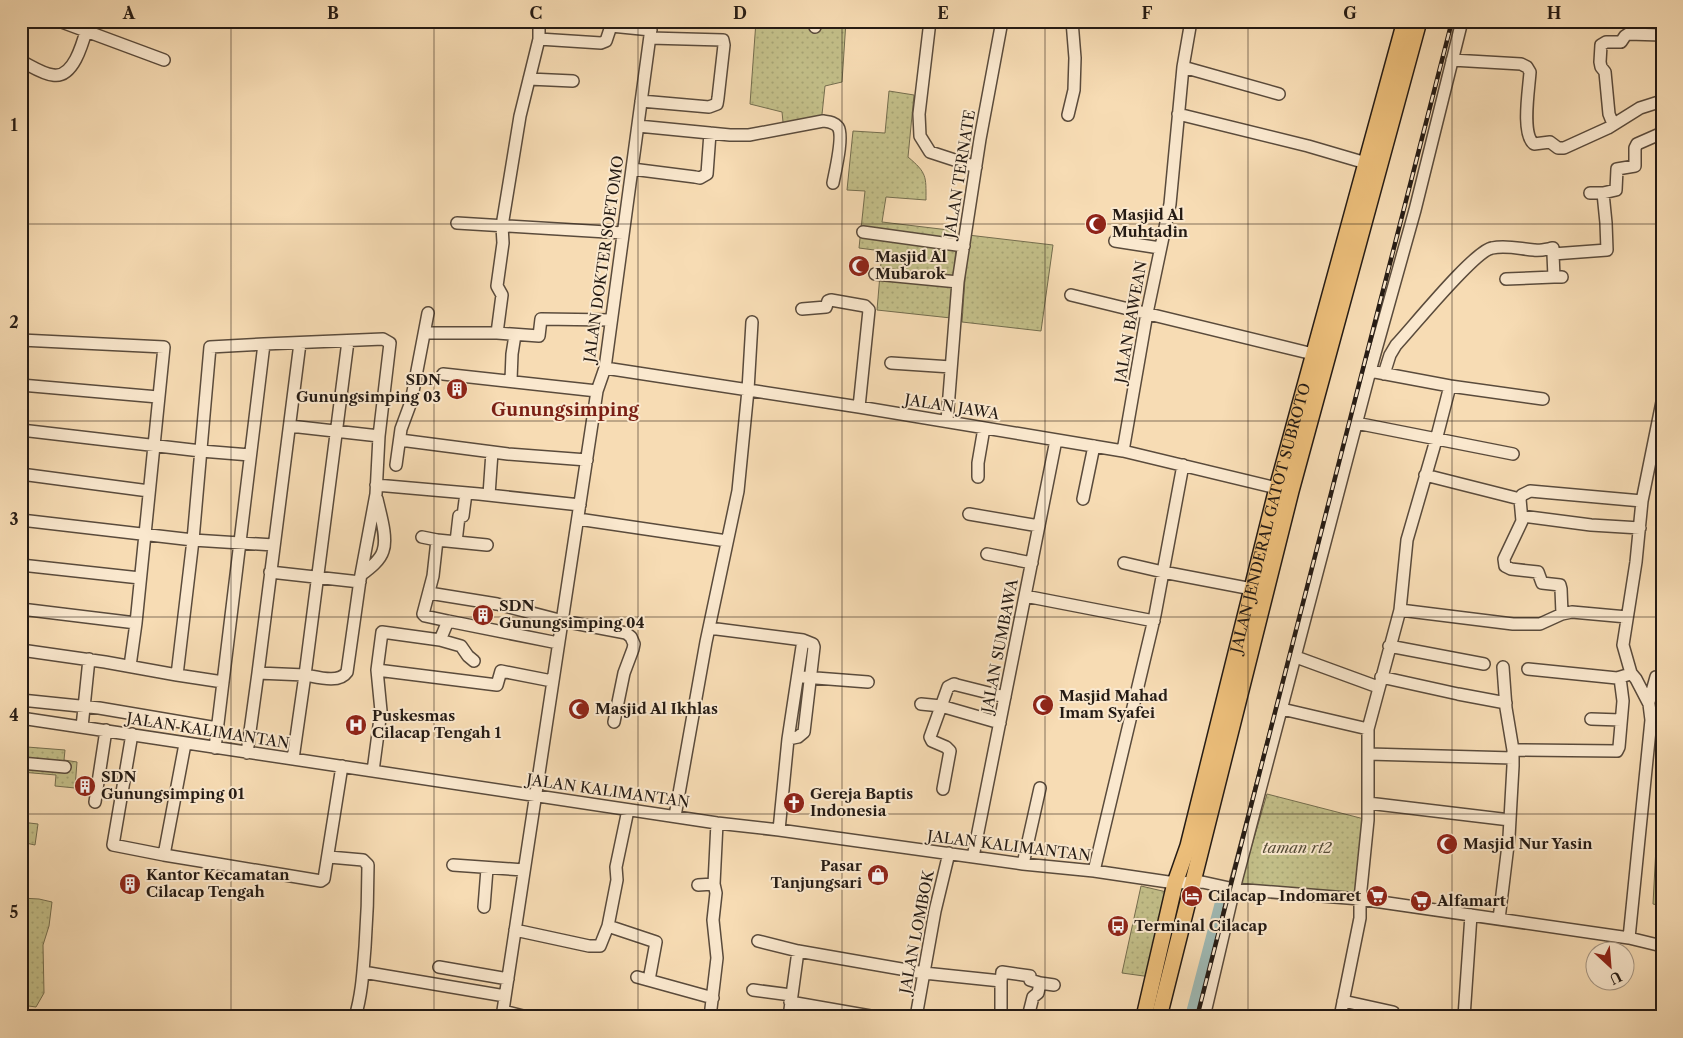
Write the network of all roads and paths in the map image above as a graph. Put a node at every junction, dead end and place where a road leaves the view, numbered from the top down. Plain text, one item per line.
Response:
1 (59, 21) edge
2 (539, 21) edge
3 (930, 21) edge
4 (1002, 21) edge
5 (1072, 21) edge
6 (1190, 21) edge
7 (1405, 21) edge
8 (1419, 21) edge
9 (1462, 21) edge
10 (88, 26) edge
11 (651, 30) edge
12 (1662, 35) edge
13 (538, 39) junction
14 (164, 60) dead end
15 (1452, 60) junction
16 (21, 61) edge
17 (1183, 67) junction
18 (21, 71) edge
19 (43, 72) junction
20 (529, 80) junction
21 (573, 81) dead end
22 (1279, 94) dead end
23 (1662, 100) edge
24 (641, 101) junction
25 (1178, 114) junction
26 (1068, 115) dead end
27 (1613, 124) junction
28 (638, 126) junction
29 (710, 133) junction
30 (1662, 133) edge
31 (1380, 136) junction
32 (1366, 163) junction
33 (976, 167) junction
34 (632, 169) junction
35 (833, 183) dead end
36 (1590, 193) dead end
37 (1603, 193) junction
38 (456, 223) dead end
39 (502, 226) junction
40 (863, 232) dead end
41 (623, 233) junction
42 (1115, 241) dead end
43 (964, 246) junction
44 (1160, 248) junction
45 (1554, 254) junction
46 (875, 274) dead end
47 (1506, 279) dead end
48 (958, 282) junction
49 (1070, 295) dead end
50 (802, 309) dead end
51 (428, 313) dead end
52 (1147, 313) junction
53 (612, 320) junction
54 (752, 322) dead end
55 (425, 333) junction
56 (497, 333) junction
57 (515, 335) junction
58 (21, 340) edge
59 (348, 341) junction
60 (300, 343) junction
61 (264, 344) junction
62 (1313, 354) junction
63 (891, 363) dead end
64 (951, 367) junction
65 (605, 368) junction
66 (1370, 371) junction
67 (443, 374) dead end
68 (1384, 374) junction
69 (511, 380) junction
70 (21, 384) edge
71 (1450, 386) junction
72 (748, 390) junction
73 (597, 391) junction
74 (158, 397) junction
75 (1543, 399) dead end
76 (1662, 402) edge
77 (858, 407) junction
78 (947, 421) junction
79 (1356, 423) junction
80 (290, 426) junction
81 (984, 428) junction
82 (21, 430) edge
83 (336, 432) junction
84 (378, 436) junction
85 (400, 440) junction
86 (1056, 440) junction
87 (1436, 440) junction
88 (154, 446) junction
89 (1094, 446) junction
90 (1123, 450) junction
91 (201, 451) junction
92 (492, 452) junction
93 (1513, 454) dead end
94 (250, 455) junction
95 (586, 460) junction
96 (396, 465) dead end
97 (1184, 465) junction
98 (21, 474) edge
99 (1425, 475) junction
100 (978, 477) dead end
101 (1284, 489) junction
102 (376, 490) junction
103 (149, 492) junction
104 (466, 493) junction
105 (489, 495) junction
106 (1083, 499) dead end
107 (1520, 499) junction
108 (1642, 501) junction
109 (580, 506) junction
110 (969, 514) dead end
111 (1522, 516) junction
112 (578, 518) junction
113 (21, 520) edge
114 (1039, 526) junction
115 (1640, 528) junction
116 (144, 535) junction
117 (422, 537) dead end
118 (193, 540) junction
119 (437, 540) junction
120 (727, 541) junction
121 (456, 542) junction
122 (240, 543) junction
123 (274, 545) junction
124 (487, 545) dead end
125 (987, 554) dead end
126 (1032, 563) junction
127 (1124, 563) dead end
128 (21, 565) edge
129 (270, 572) junction
130 (1163, 572) junction
131 (318, 577) junction
132 (140, 578) junction
133 (361, 579) junction
134 (1252, 589) junction
135 (429, 593) junction
136 (1025, 596) junction
137 (21, 609) edge
138 (1400, 610) junction
139 (1562, 614) junction
140 (1627, 617) junction
141 (448, 620) junction
142 (563, 621) junction
143 (1154, 621) junction
144 (136, 623) junction
145 (709, 628) junction
146 (440, 640) junction
147 (803, 640) junction
148 (558, 643) junction
149 (1389, 646) junction
150 (21, 650) edge
151 (1296, 657) junction
152 (89, 659) junction
153 (474, 661) dead end
154 (1484, 664) dead end
155 (130, 666) junction
156 (1503, 667) dead end
157 (1528, 669) dead end
158 (377, 670) junction
159 (258, 673) junction
160 (177, 675) junction
161 (305, 675) junction
162 (1625, 675) junction
163 (797, 676) junction
164 (809, 677) junction
165 (1662, 677) edge
166 (552, 681) junction
167 (223, 682) junction
168 (868, 682) dead end
169 (1380, 682) junction
170 (1005, 697) junction
171 (21, 700) edge
172 (1648, 702) junction
173 (1506, 703) junction
174 (921, 704) dead end
175 (941, 706) junction
176 (1282, 709) junction
177 (21, 718) edge
178 (83, 718) junction
179 (1591, 719) dead end
180 (1621, 720) junction
181 (614, 722) dead end
182 (1000, 724) junction
183 (1368, 729) junction
184 (106, 730) junction
185 (132, 734) junction
186 (788, 738) junction
187 (216, 739) junction
188 (184, 744) junction
189 (248, 746) junction
190 (1368, 754) junction
191 (1513, 754) junction
192 (294, 755) junction
193 (21, 763) edge
194 (342, 766) junction
195 (65, 767) dead end
196 (374, 771) junction
197 (943, 788) dead end
198 (1040, 788) dead end
199 (534, 796) junction
200 (95, 802) dead end
201 (1368, 803) junction
202 (628, 810) junction
203 (675, 816) junction
204 (1510, 820) junction
205 (717, 823) junction
206 (779, 830) junction
207 (949, 853) junction
208 (164, 855) junction
209 (329, 857) junction
210 (973, 857) junction
211 (1023, 864) junction
212 (453, 866) dead end
213 (487, 869) junction
214 (524, 870) junction
215 (1094, 871) junction
216 (1193, 882) junction
217 (1175, 883) junction
218 (714, 884) junction
219 (698, 885) dead end
220 (1234, 888) junction
221 (1360, 898) junction
222 (484, 907) dead end
223 (1470, 915) junction
224 (1499, 919) junction
225 (608, 926) junction
226 (515, 930) junction
227 (1630, 938) junction
228 (758, 941) dead end
229 (1662, 946) edge
230 (798, 951) junction
231 (439, 967) dead end
232 (363, 972) junction
233 (924, 973) junction
234 (637, 977) dead end
235 (508, 978) junction
236 (649, 980) junction
237 (1001, 981) junction
238 (1040, 983) junction
239 (1054, 985) dead end
240 (753, 990) dead end
241 (505, 996) junction
242 (713, 998) junction
243 (791, 998) junction
244 (1342, 1001) junction
245 (502, 1014) edge
246 (354, 1017) edge
247 (527, 1017) edge
248 (710, 1017) edge
249 (789, 1017) edge
250 (876, 1017) edge
251 (916, 1017) edge
252 (1001, 1017) edge
253 (1028, 1017) edge
254 (1144, 1017) edge
255 (1159, 1017) edge
256 (1204, 1017) edge
257 (1340, 1017) edge
258 (1392, 1017) edge
259 (1464, 1017) edge

1 - 10 street
2 - 13 street
3 - 33 street
4 - 33 street, JALAN TERNATE
5 - 26 street
6 - 17 street, JALAN BAWEAN
7 - 31 main road, JALAN JENDERAL GATOT SUBROTO
8 - 31 main road, JALAN JENDERAL GATOT SUBROTO
9 - 15 street
10 - 14 street
10 - 19 street
11 - 13 street
11 - 24 street, JALAN DOKTER SOETOMO
11 - 24 street
12 - 27 street
13 - 20 street
15 - 27 street
15 - 66 street
16 - 19 street
17 - 22 street
17 - 25 street, JALAN BAWEAN
18 - 19 street
20 - 21 street
20 - 39 street
23 - 27 street
24 - 28 street, JALAN DOKTER SOETOMO
25 - 32 street
25 - 44 street, JALAN BAWEAN
28 - 29 street
28 - 34 street, JALAN DOKTER SOETOMO
29 - 34 street
29 - 35 street
30 - 37 street
31 - 32 main road, JALAN JENDERAL GATOT SUBROTO
31 - 101 main road, JALAN JENDERAL GATOT SUBROTO
32 - 62 main road, JALAN JENDERAL GATOT SUBROTO
33 - 43 street, JALAN TERNATE
34 - 41 street, JALAN DOKTER SOETOMO
36 - 37 street
37 - 45 street
38 - 39 street
39 - 41 street
39 - 56 street
40 - 43 street
41 - 53 street, JALAN DOKTER SOETOMO
42 - 44 street
43 - 48 street, JALAN TERNATE
44 - 52 street, JALAN BAWEAN
45 - 47 street
45 - 68 street
46 - 48 street
48 - 64 street, JALAN TERNATE
49 - 52 street
50 - 77 street
51 - 55 street
52 - 62 street
52 - 90 street, JALAN BAWEAN
53 - 57 street
53 - 65 street, JALAN DOKTER SOETOMO
54 - 72 street
55 - 56 street
55 - 85 street
56 - 57 street
57 - 69 street
58 - 74 street
59 - 60 street
59 - 83 street
59 - 84 street
60 - 61 street
60 - 80 street
61 - 91 street
61 - 94 street
62 - 101 main road, JALAN JENDERAL GATOT SUBROTO
63 - 64 street
64 - 78 street, JALAN TERNATE
65 - 72 street, JALAN JAWA
65 - 73 street, JALAN DOKTER SOETOMO
66 - 68 street
66 - 79 street
67 - 69 street
68 - 71 street
69 - 73 street
70 - 74 street
71 - 75 street
71 - 87 street
72 - 77 street, JALAN JAWA
72 - 120 street
73 - 95 street, JALAN DOKTER SOETOMO
74 - 88 street
76 - 108 street
77 - 78 street, JALAN JAWA
78 - 81 street, JALAN JAWA
79 - 87 street
79 - 151 street
80 - 83 street
80 - 123 street
81 - 86 street, JALAN JAWA
81 - 100 street
82 - 88 street
83 - 84 street
83 - 131 street
84 - 102 street
85 - 92 street
85 - 96 street
86 - 89 street, JALAN JAWA
86 - 114 street, JALAN SUMBAWA
87 - 93 street
87 - 99 street
88 - 91 street
88 - 103 street
89 - 90 street, JALAN JAWA
89 - 106 street
90 - 97 street, JALAN JAWA
91 - 94 street
91 - 118 street
92 - 95 street
92 - 105 street
94 - 122 street
95 - 109 street, JALAN DOKTER SOETOMO
97 - 101 street, JALAN JAWA
97 - 130 street
98 - 103 street
99 - 107 street
99 - 138 street
101 - 134 main road, JALAN JENDERAL GATOT SUBROTO
101 - 216 main road, JALAN JENDERAL GATOT SUBROTO
102 - 104 street
102 - 133 street
102 - 133 street
103 - 116 street
104 - 105 street
104 - 121 street
105 - 109 street
107 - 108 street
107 - 111 street
108 - 115 street
109 - 112 street, JALAN DOKTER SOETOMO
110 - 114 street
111 - 115 street
111 - 139 street
112 - 120 street
112 - 142 street, JALAN DOKTER SOETOMO
113 - 116 street
114 - 126 street, JALAN SUMBAWA
115 - 140 street
116 - 118 street
116 - 132 street
117 - 119 street
118 - 122 street
118 - 160 street
119 - 121 street
119 - 135 street
120 - 145 street
121 - 124 street
122 - 123 street
122 - 167 street
123 - 129 street
125 - 126 street
126 - 136 street, JALAN SUMBAWA
127 - 130 street
128 - 132 street
129 - 131 street
129 - 159 street
130 - 134 street
130 - 143 street
131 - 133 street
131 - 161 street
132 - 144 street
133 - 161 street
134 - 217 main road, JALAN JENDERAL GATOT SUBROTO
135 - 141 street
135 - 142 street
136 - 143 street
136 - 170 street, JALAN SUMBAWA
137 - 144 street
138 - 139 street
138 - 149 street
139 - 140 street
140 - 162 street
141 - 146 street
141 - 148 street
142 - 148 street, JALAN DOKTER SOETOMO
142 - 181 street
143 - 215 street
144 - 155 street
145 - 147 street
145 - 203 street
146 - 153 street
146 - 158 street
147 - 163 street
147 - 164 street
148 - 166 street, JALAN DOKTER SOETOMO
149 - 154 street
149 - 169 street
150 - 152 street
151 - 169 street
151 - 176 street
152 - 155 street
152 - 178 street
155 - 160 street
156 - 173 street
157 - 162 street
158 - 166 street
158 - 196 street
159 - 161 street
159 - 189 street
160 - 167 street
161 - 192 street
162 - 172 street
162 - 180 street
163 - 164 street
163 - 186 street
164 - 168 street
164 - 186 street
165 - 172 street
166 - 199 street, JALAN DOKTER SOETOMO
167 - 187 street
169 - 173 street
169 - 183 street
170 - 175 street
170 - 182 street, JALAN SUMBAWA
171 - 178 street
172 - 227 street
173 - 191 street
174 - 175 street
175 - 182 street
175 - 197 street
176 - 183 street
176 - 220 street
177 - 178 street, JALAN KALIMANTAN
178 - 184 street, JALAN KALIMANTAN
178 - 187 street
179 - 180 street
180 - 191 street
182 - 210 street, JALAN SUMBAWA
183 - 190 street
184 - 185 street, JALAN KALIMANTAN
184 - 200 street
185 - 188 street, JALAN KALIMANTAN
185 - 208 street
186 - 206 street
187 - 188 street, JALAN KALIMANTAN
187 - 189 street, JALAN KALIMANTAN
188 - 208 street
189 - 192 street, JALAN KALIMANTAN
190 - 191 street
190 - 201 street
191 - 204 street
192 - 194 street, JALAN KALIMANTAN
193 - 195 street
194 - 196 street, JALAN KALIMANTAN
194 - 209 street
196 - 199 street, JALAN KALIMANTAN
198 - 211 street
199 - 202 street, JALAN KALIMANTAN
199 - 214 street, JALAN DOKTER SOETOMO
201 - 204 street
201 - 221 street
202 - 203 street, JALAN KALIMANTAN
202 - 225 street
203 - 205 street, JALAN KALIMANTAN
204 - 224 street
205 - 206 street, JALAN KALIMANTAN
205 - 218 street
206 - 207 street, JALAN KALIMANTAN
207 - 210 street, JALAN KALIMANTAN
207 - 233 street, JALAN LOMBOK
208 - 209 street
209 - 232 street
210 - 211 street, JALAN KALIMANTAN
211 - 215 street, JALAN KALIMANTAN
212 - 213 street
213 - 214 street
213 - 222 street
214 - 226 street, JALAN DOKTER SOETOMO
215 - 217 street, JALAN KALIMANTAN
216 - 217 street, JALAN KALIMANTAN
216 - 220 street, JALAN KALIMANTAN
216 - 255 main road, JALAN JENDERAL GATOT SUBROTO
217 - 254 main road, JALAN JENDERAL GATOT SUBROTO
218 - 219 street
218 - 242 street
220 - 221 street, JALAN KALIMANTAN
220 - 256 street
221 - 223 street, JALAN KALIMANTAN
221 - 244 street
223 - 224 street, JALAN KALIMANTAN
223 - 259 street
224 - 227 street, JALAN KALIMANTAN
225 - 226 street
225 - 236 street
226 - 235 street, JALAN DOKTER SOETOMO
227 - 229 street, JALAN KALIMANTAN
228 - 230 street
230 - 233 street
230 - 243 street
231 - 235 street
232 - 241 street
232 - 246 street
233 - 237 street
233 - 251 street, JALAN LOMBOK
234 - 236 street
235 - 241 street, JALAN DOKTER SOETOMO
236 - 242 street
237 - 238 street
237 - 252 street
238 - 239 street
238 - 253 street
240 - 243 street
241 - 245 street, JALAN DOKTER SOETOMO
242 - 248 street
243 - 249 street
243 - 250 street
244 - 257 street
244 - 258 street
245 - 247 street

